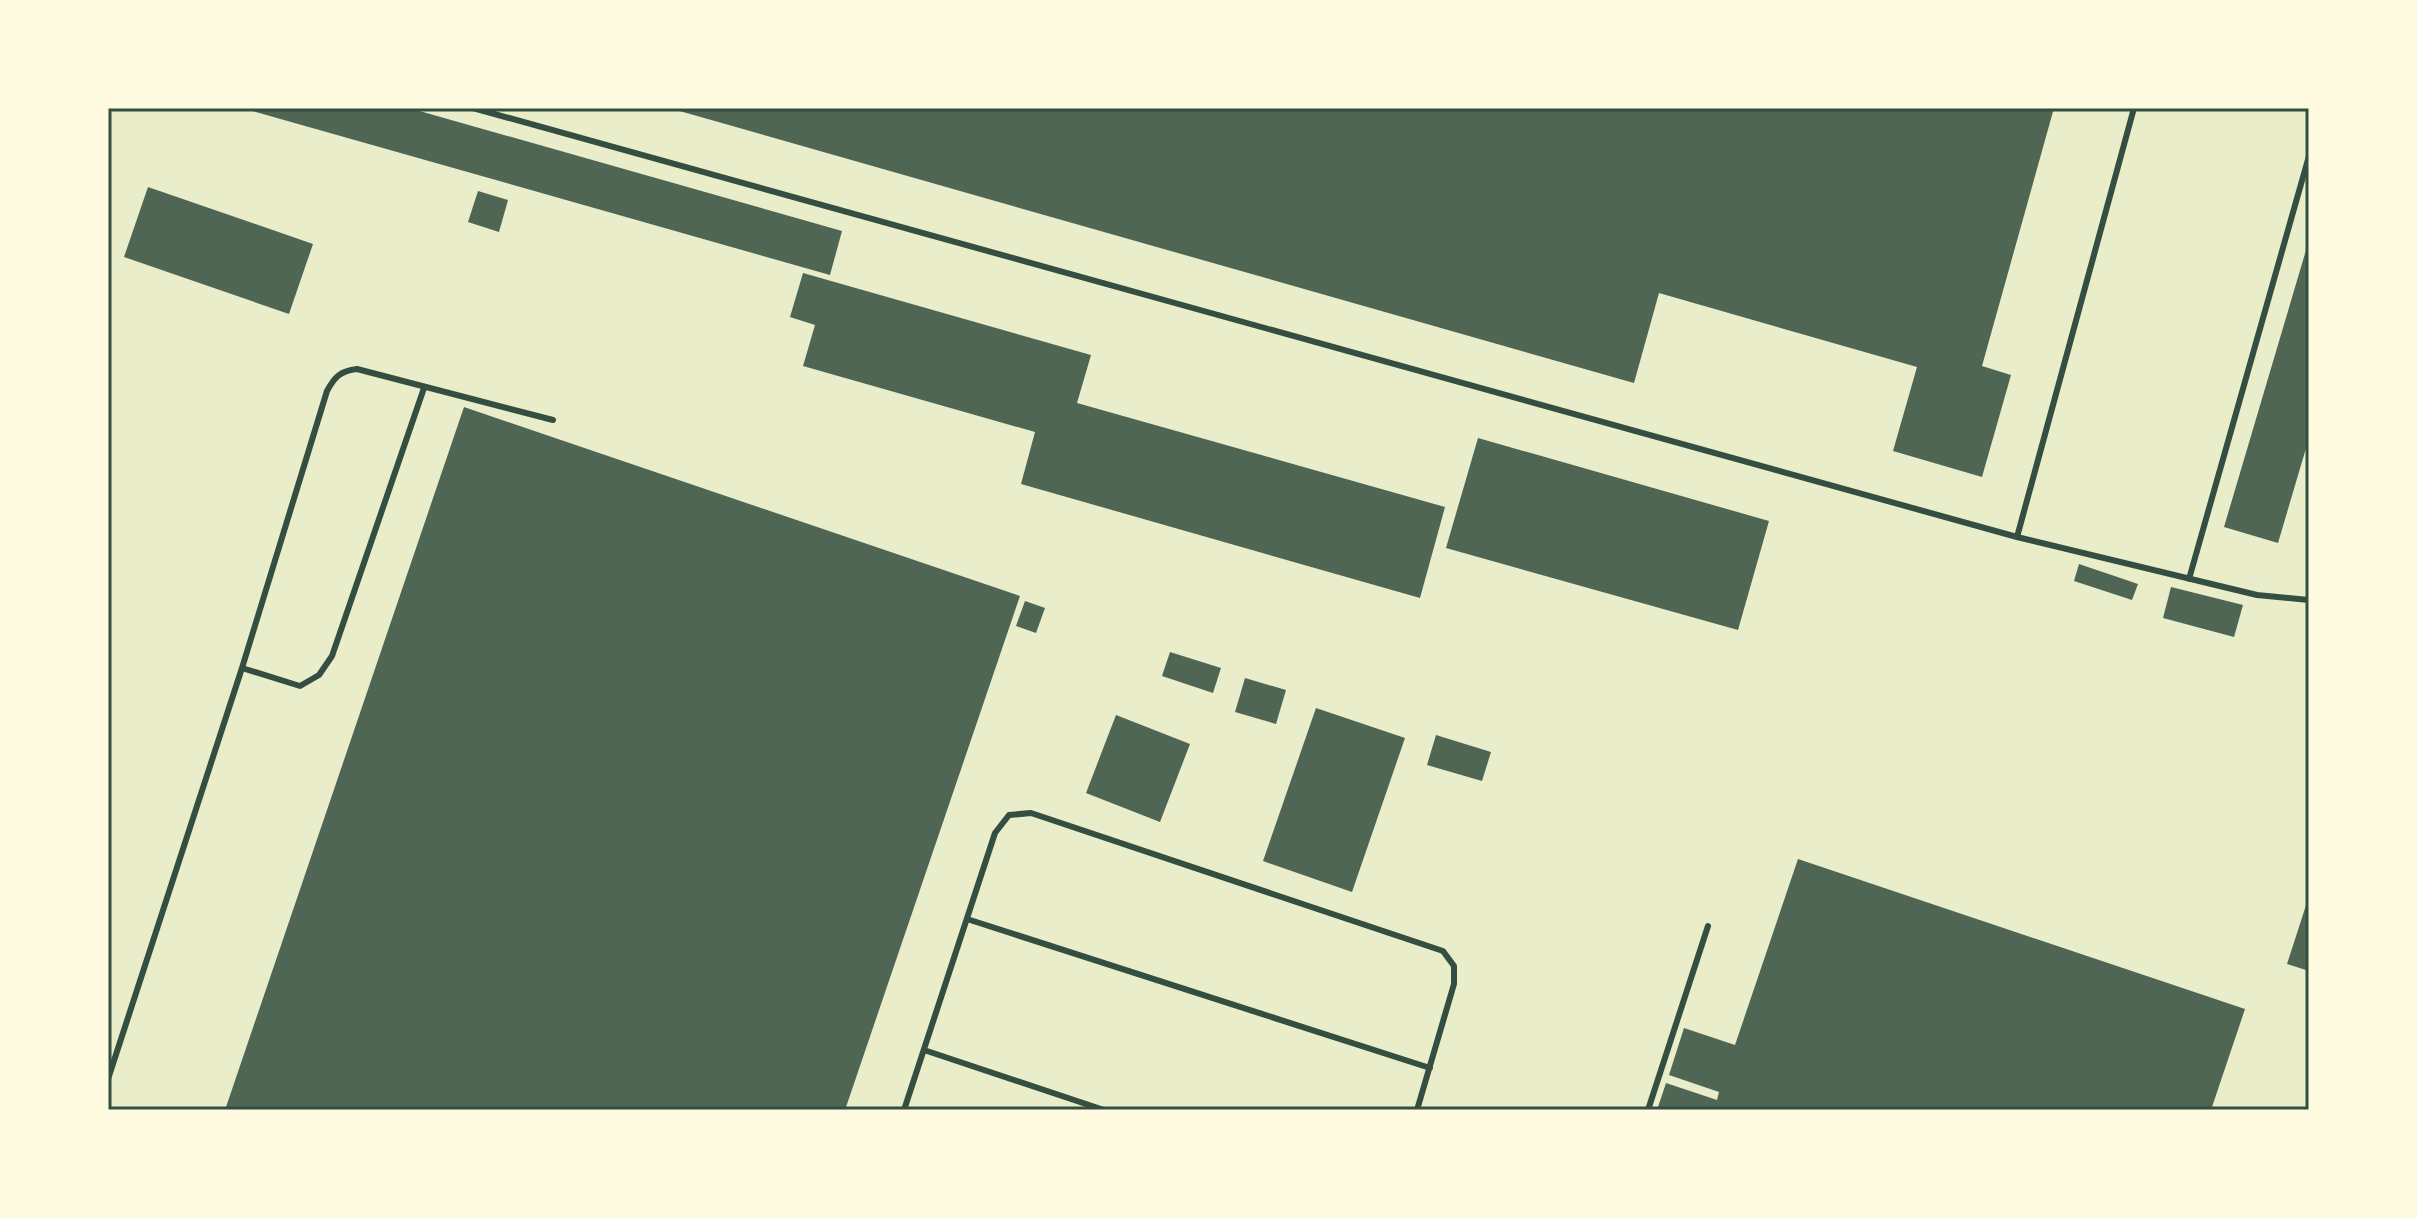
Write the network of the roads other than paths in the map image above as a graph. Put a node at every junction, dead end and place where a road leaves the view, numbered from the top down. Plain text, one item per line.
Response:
1 (473, 108) edge
2 (2134, 108) edge
3 (2309, 156) edge
4 (424, 388) junction
5 (553, 420) dead end
6 (2017, 537) junction
7 (2189, 579) junction
8 (2309, 600) edge
9 (242, 668) junction
10 (967, 919) junction
11 (1708, 926) dead end
12 (924, 1050) junction
13 (1430, 1068) junction
14 (108, 1079) edge
15 (904, 1110) edge
16 (1104, 1110) edge
17 (1417, 1110) edge
18 (1648, 1110) edge

1 - 6 lane
2 - 6 lane
3 - 7 lane
4 - 5 lane
4 - 9 lane
4 - 9 lane
6 - 7 lane
7 - 8 lane
9 - 14 lane
10 - 12 lane
10 - 13 lane
10 - 13 lane
11 - 18 lane
12 - 15 lane
12 - 16 lane
13 - 17 lane

